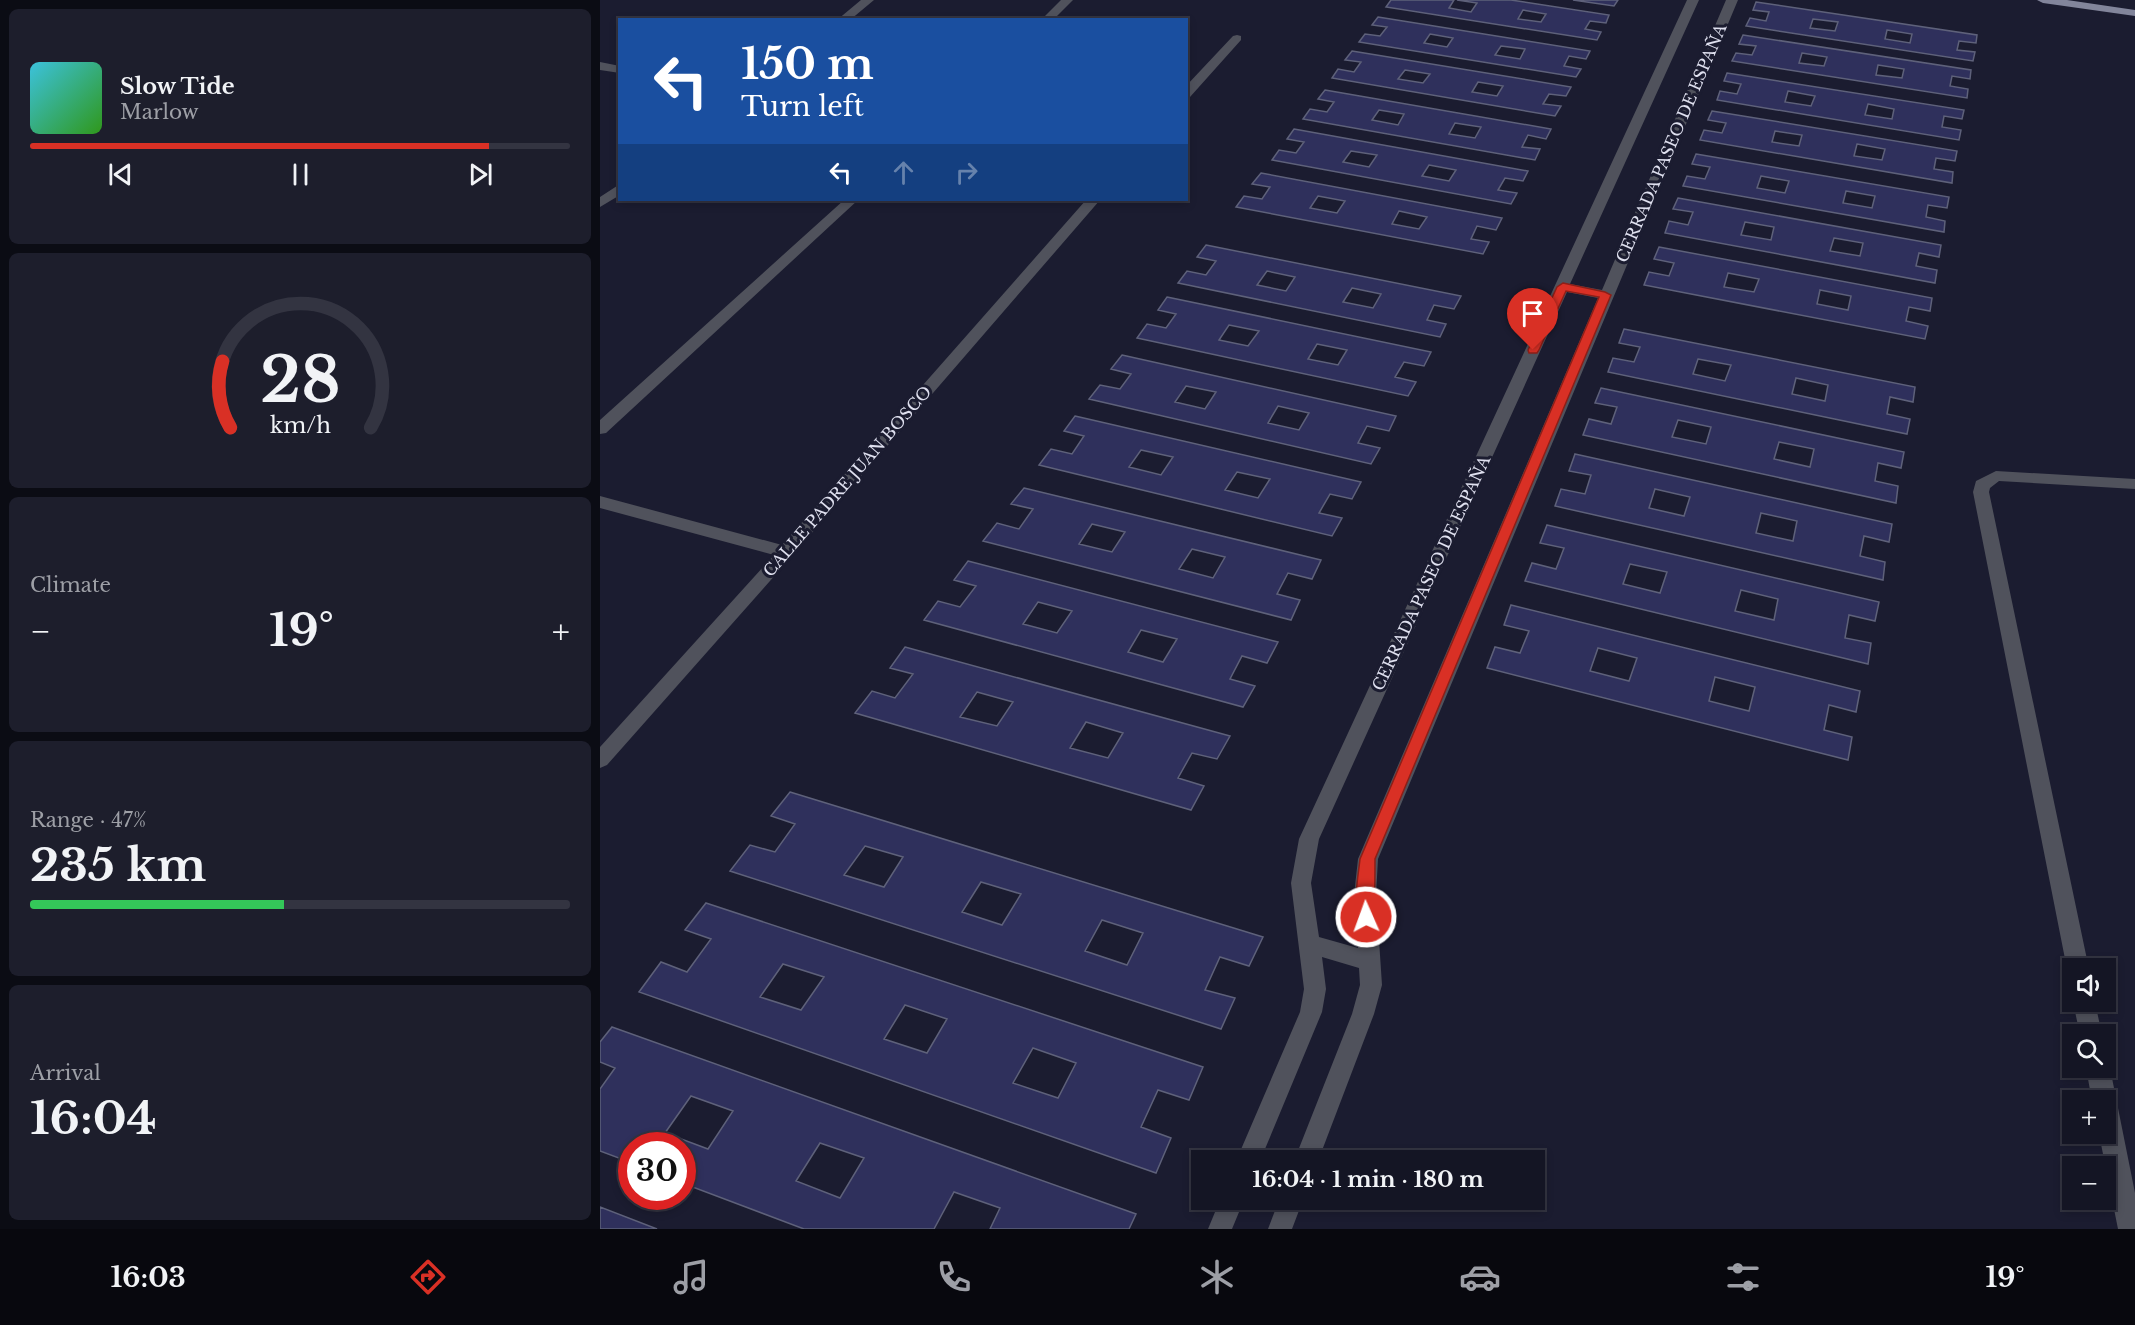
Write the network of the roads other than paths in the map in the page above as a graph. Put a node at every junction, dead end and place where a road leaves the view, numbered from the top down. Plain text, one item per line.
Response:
1 (867, 0) edge
2 (1067, 0) edge
3 (1693, 0) edge
4 (1732, 0) edge
5 (2043, 0) edge
6 (2135, 13) edge
7 (844, 18) edge
8 (1048, 18) edge
9 (1237, 38) dead end
10 (600, 66) edge
11 (618, 70) edge
12 (1188, 92) edge
13 (618, 190) edge
14 (850, 201) edge
15 (1092, 201) edge
16 (600, 203) edge
17 (1563, 287) junction
18 (1605, 295) junction
19 (600, 429) edge
20 (2135, 484) edge
21 (600, 502) edge
22 (786, 552) junction
23 (600, 760) edge
24 (1309, 944) junction
25 (2076, 958) edge
26 (1369, 962) junction
27 (2113, 1144) edge
28 (1253, 1150) edge
29 (1310, 1150) edge
30 (1228, 1210) edge
31 (1287, 1210) edge
32 (1220, 1229) edge
33 (1280, 1229) edge
34 (2130, 1229) edge

1 - 7 street
2 - 8 street
3 - 17 street, CERRADA PASEO DE ESPAÑA
4 - 18 street, CERRADA PASEO DE ESPAÑA
5 - 6 main road
9 - 12 street
10 - 11 street
13 - 16 street
14 - 19 street
15 - 22 street, CALLE PADRE JUAN BOSCO
17 - 18 street
17 - 24 street, CERRADA PASEO DE ESPAÑA
18 - 26 street, CERRADA PASEO DE ESPAÑA
20 - 25 street
21 - 22 street
22 - 23 street, CALLE PADRE JUAN BOSCO
24 - 26 street
24 - 28 street, CERRADA PASEO DE ESPAÑA
26 - 29 street, CERRADA PASEO DE ESPAÑA
27 - 34 street
30 - 32 street
31 - 33 street

